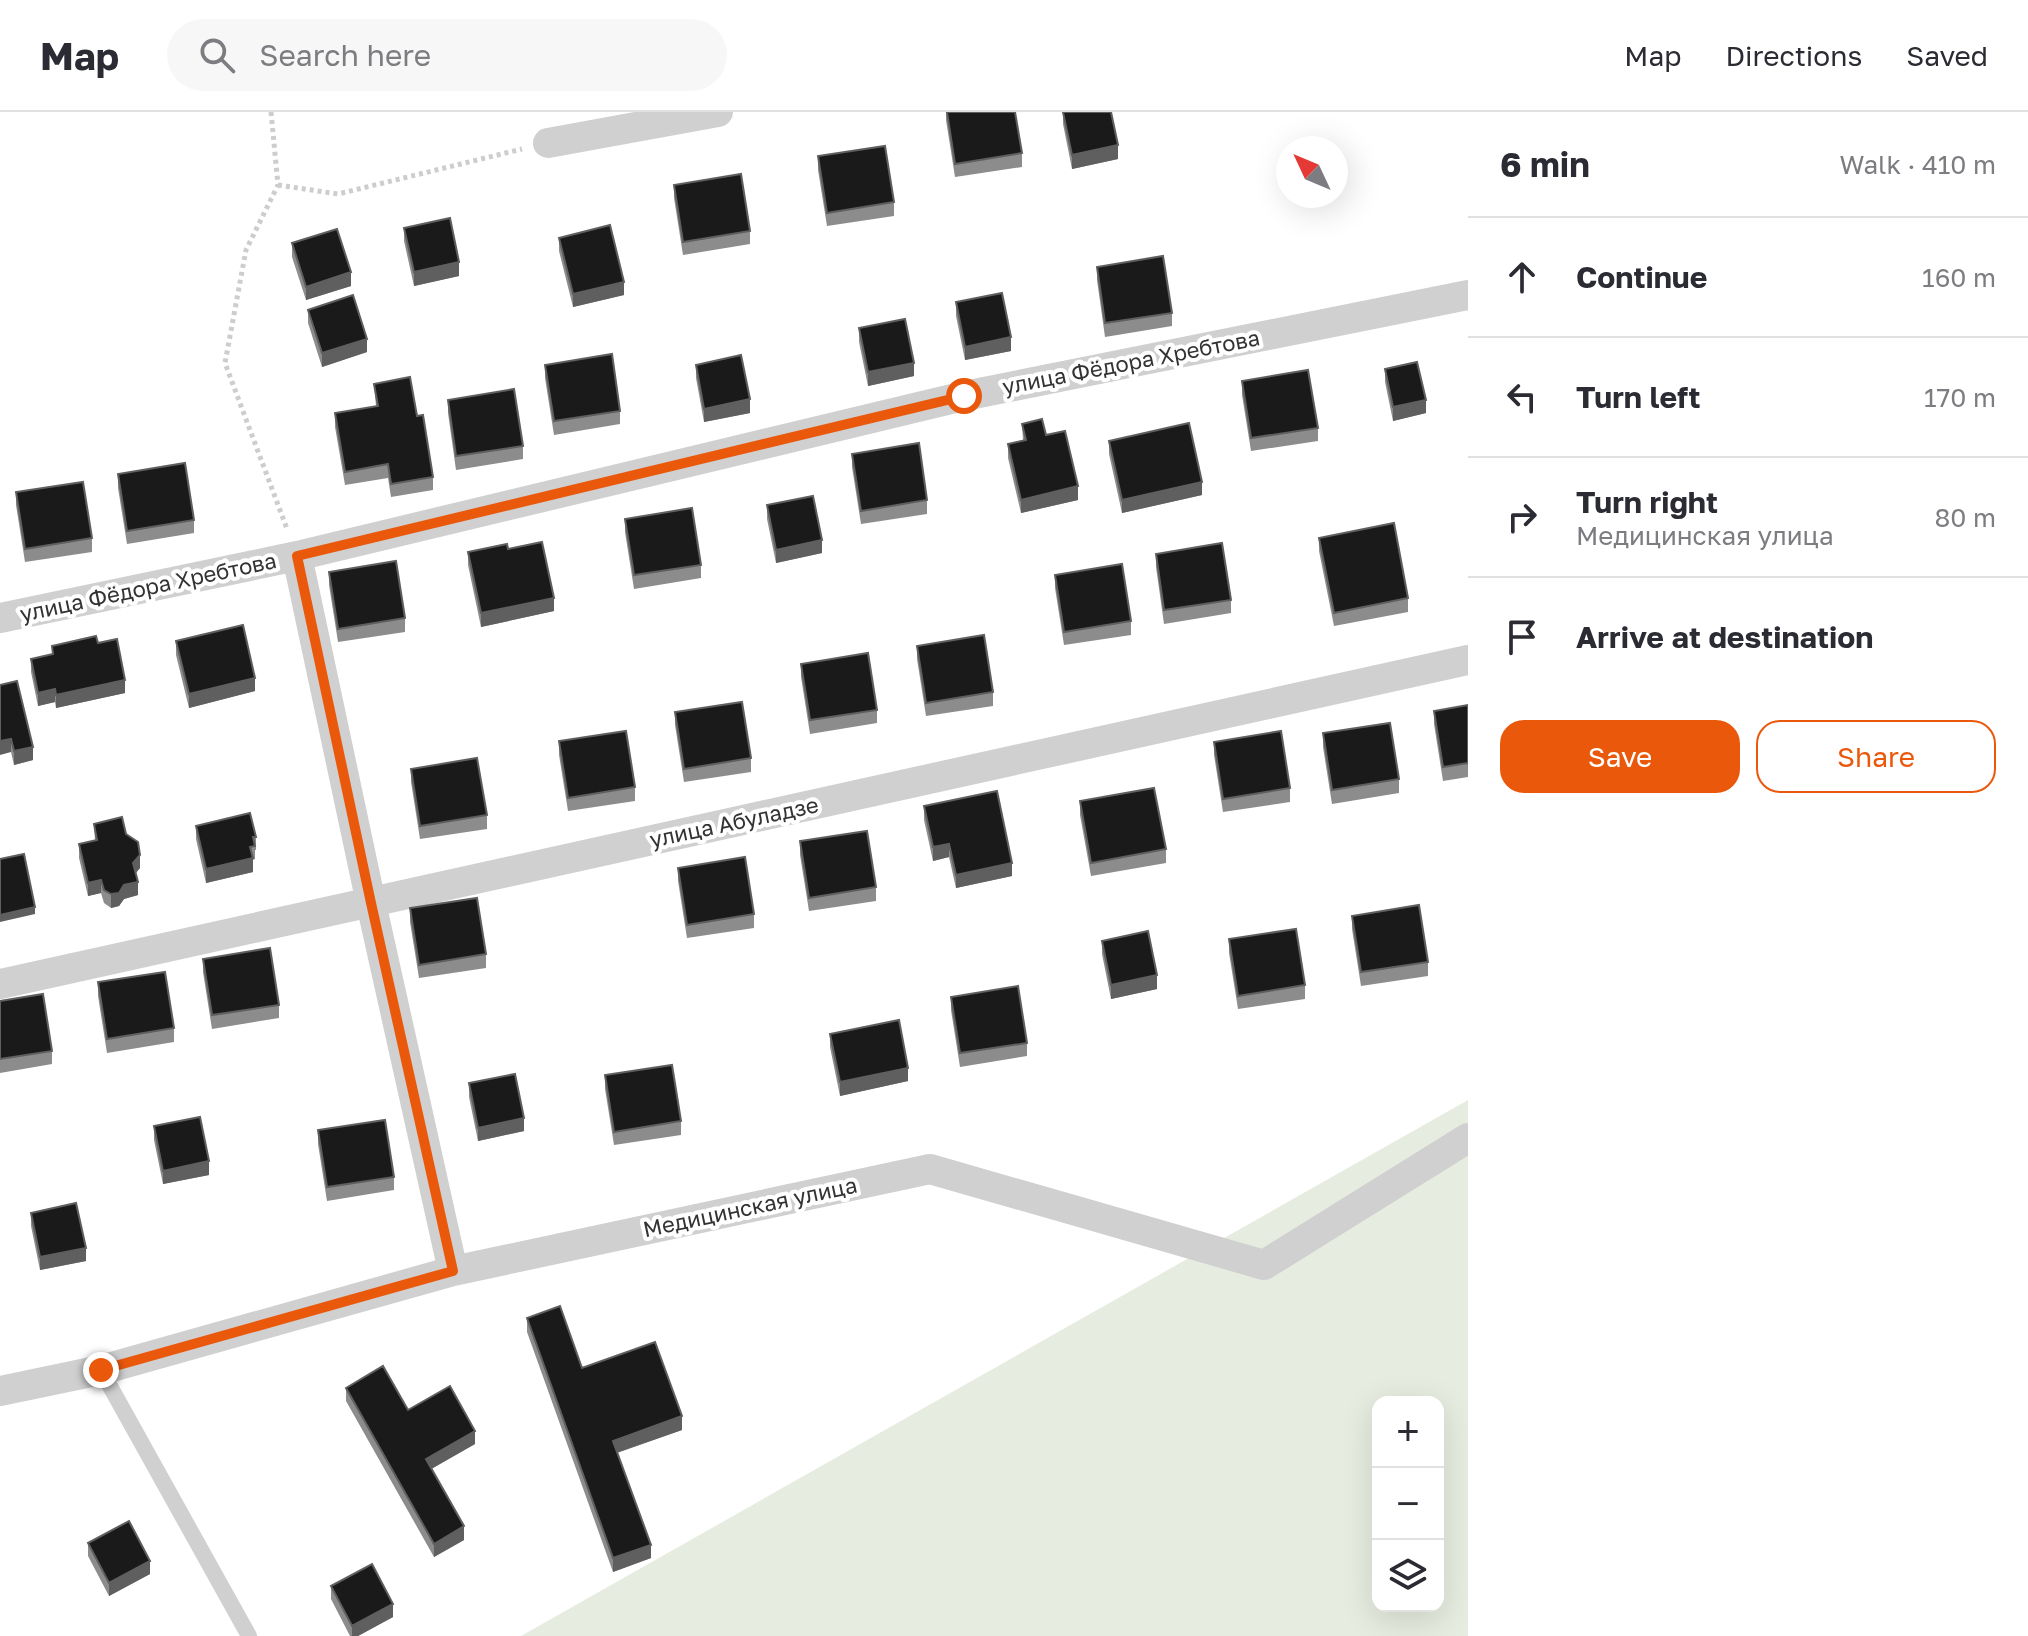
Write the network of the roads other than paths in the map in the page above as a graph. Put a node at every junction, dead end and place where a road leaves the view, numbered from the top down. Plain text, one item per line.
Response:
1 (718, 112) edge
2 (548, 143) road end
3 (1468, 295) edge
4 (297, 556) junction
5 (0, 618) edge
6 (1468, 660) edge
7 (371, 903) junction
8 (0, 984) edge
9 (1468, 1138) edge
10 (453, 1271) junction
11 (101, 1370) junction
12 (0, 1391) edge
13 (249, 1636) edge

1 - 2 street
3 - 4 street, улица Фёдора Хребтова
4 - 5 street, улица Фёдора Хребтова
4 - 7 street
6 - 7 street, улица Абуладзе
7 - 8 street, улица Абуладзе
7 - 10 street
9 - 10 street, Медицинская улица
10 - 11 street, Медицинская улица
11 - 12 street, Медицинская улица
11 - 13 lane

